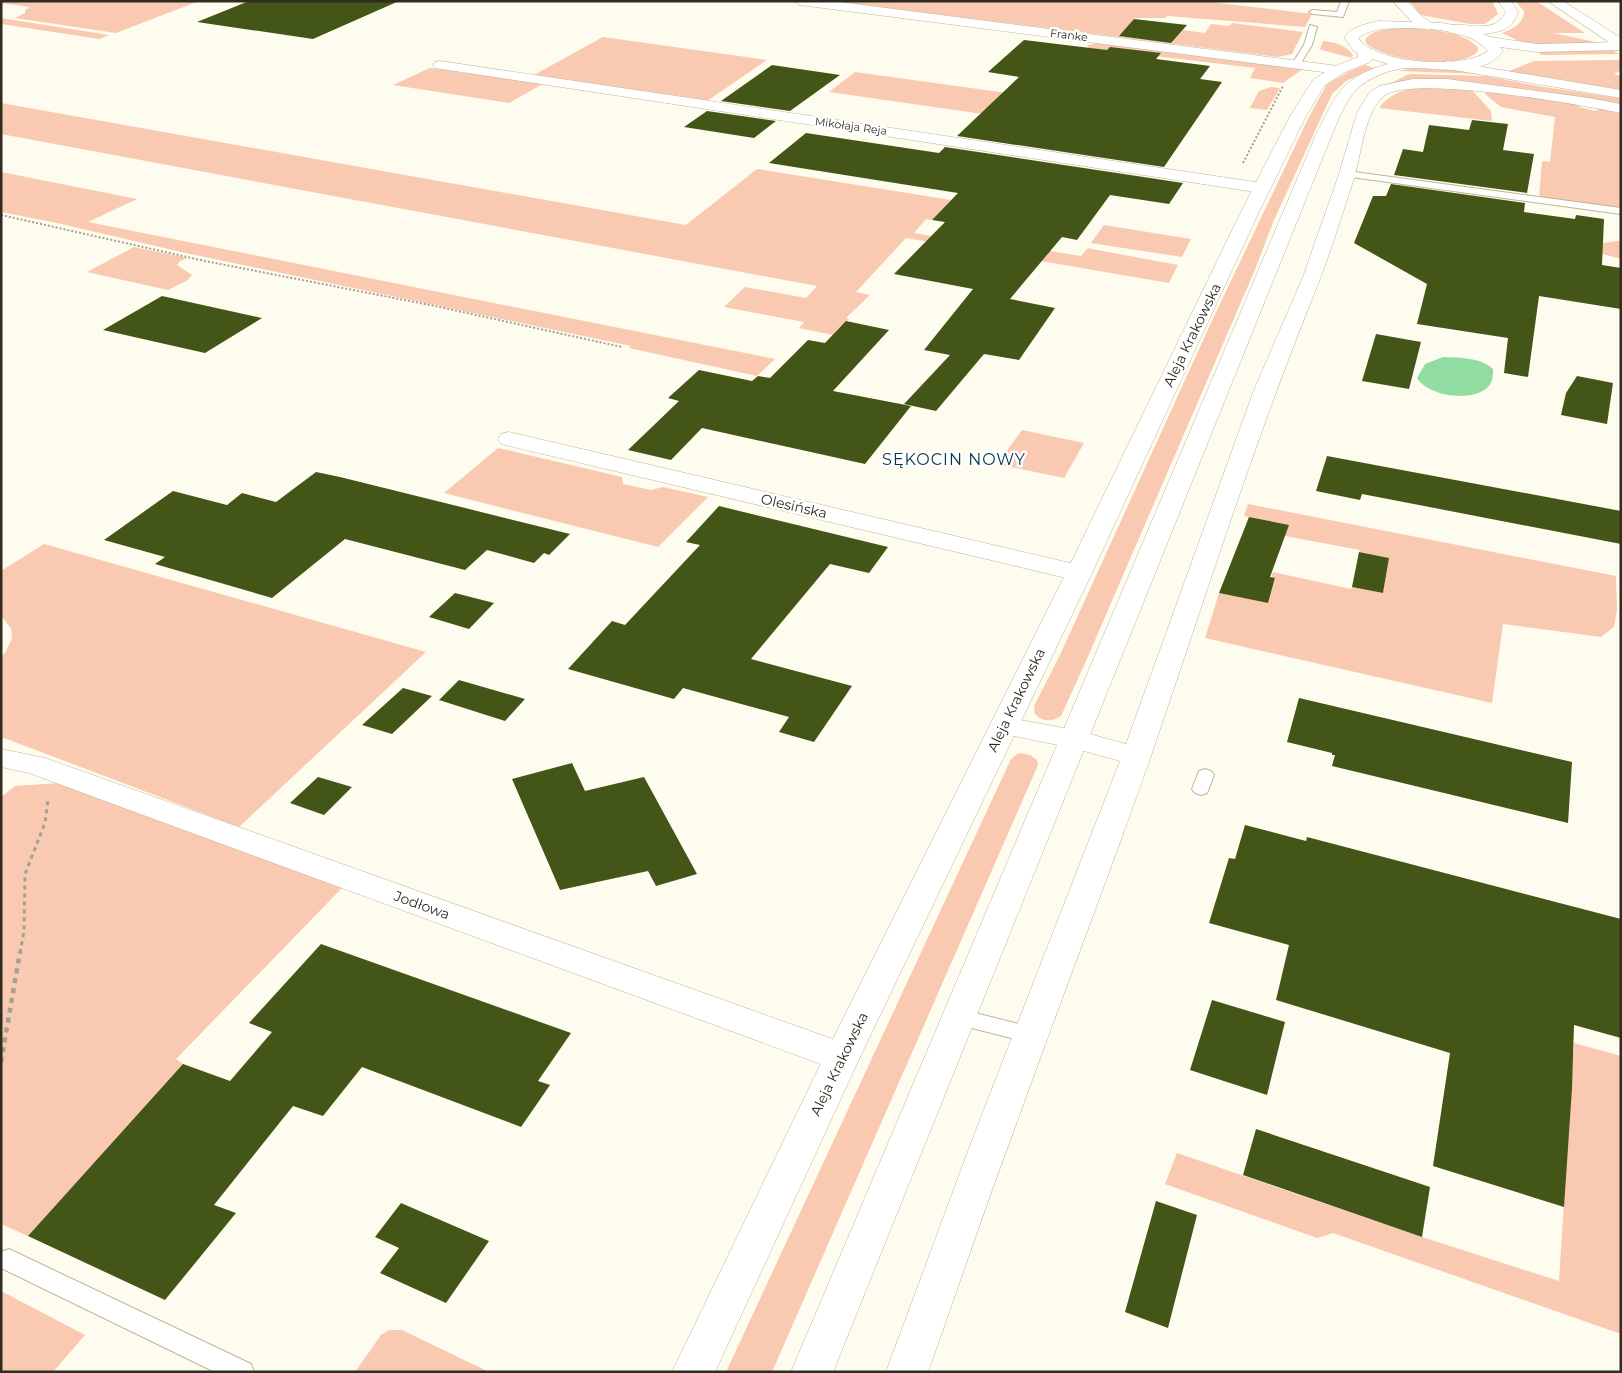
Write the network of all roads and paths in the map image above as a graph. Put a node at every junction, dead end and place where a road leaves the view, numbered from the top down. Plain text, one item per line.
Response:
1 (800, 1) edge
2 (1345, 1) edge
3 (1392, 1) edge
4 (1400, 1) edge
5 (1504, 1) edge
6 (1554, 1) edge
7 (1313, 12) dead end
8 (1390, 24) junction
9 (1429, 26) junction
10 (1313, 27) dead end
11 (1452, 29) junction
12 (1488, 41) junction
13 (1621, 45) edge
14 (1365, 53) junction
15 (1621, 57) edge
16 (1491, 58) junction
17 (1409, 63) junction
18 (1296, 64) junction
19 (440, 65) dead end
20 (1447, 66) junction
21 (1338, 70) junction
22 (1283, 86) dead end
23 (1621, 94) edge
24 (1621, 109) edge
25 (1240, 168) dead end
26 (1347, 174) junction
27 (1262, 188) junction
28 (1621, 211) edge
29 (1, 215) edge
30 (622, 346) dead end
31 (509, 439) dead end
32 (1079, 573) junction
33 (1004, 726) junction
34 (1075, 739) junction
35 (1136, 756) junction
36 (1, 758) edge
37 (35, 765) junction
38 (960, 1017) junction
39 (1031, 1035) junction
40 (842, 1057) junction
41 (1, 1062) edge
42 (9, 1260) dead end
43 (242, 1372) edge
44 (693, 1372) edge
45 (812, 1372) edge
46 (907, 1372) edge

1 - 18 main road, Franke
2 - 7 lane
3 - 8 main road
4 - 9 main road
5 - 11 main road
6 - 13 main road
8 - 9 main road
8 - 14 main road
9 - 11 main road
10 - 18 lane
11 - 12 main road
12 - 13 main road
12 - 16 main road
14 - 17 main road
14 - 21 main road, Aleja Krakowska
15 - 16 main road
16 - 20 main road
17 - 20 main road
17 - 34 main road
18 - 21 main road, Franke
19 - 27 main road, Mikołaja Reja
20 - 23 main road
21 - 27 main road, Aleja Krakowska
22 - 25 path
24 - 26 main road
26 - 28 lane
26 - 35 main road
27 - 32 main road, Aleja Krakowska
29 - 30 path
31 - 32 main road, Olesińska
32 - 33 main road, Aleja Krakowska
33 - 34 main road
33 - 40 main road, Aleja Krakowska
34 - 35 main road
34 - 38 main road
35 - 39 main road
36 - 37 main road, Jodłowa
37 - 40 main road, Jodłowa
37 - 41 path
38 - 39 lane
38 - 45 main road
39 - 46 main road
40 - 44 main road, Aleja Krakowska
42 - 43 lane

